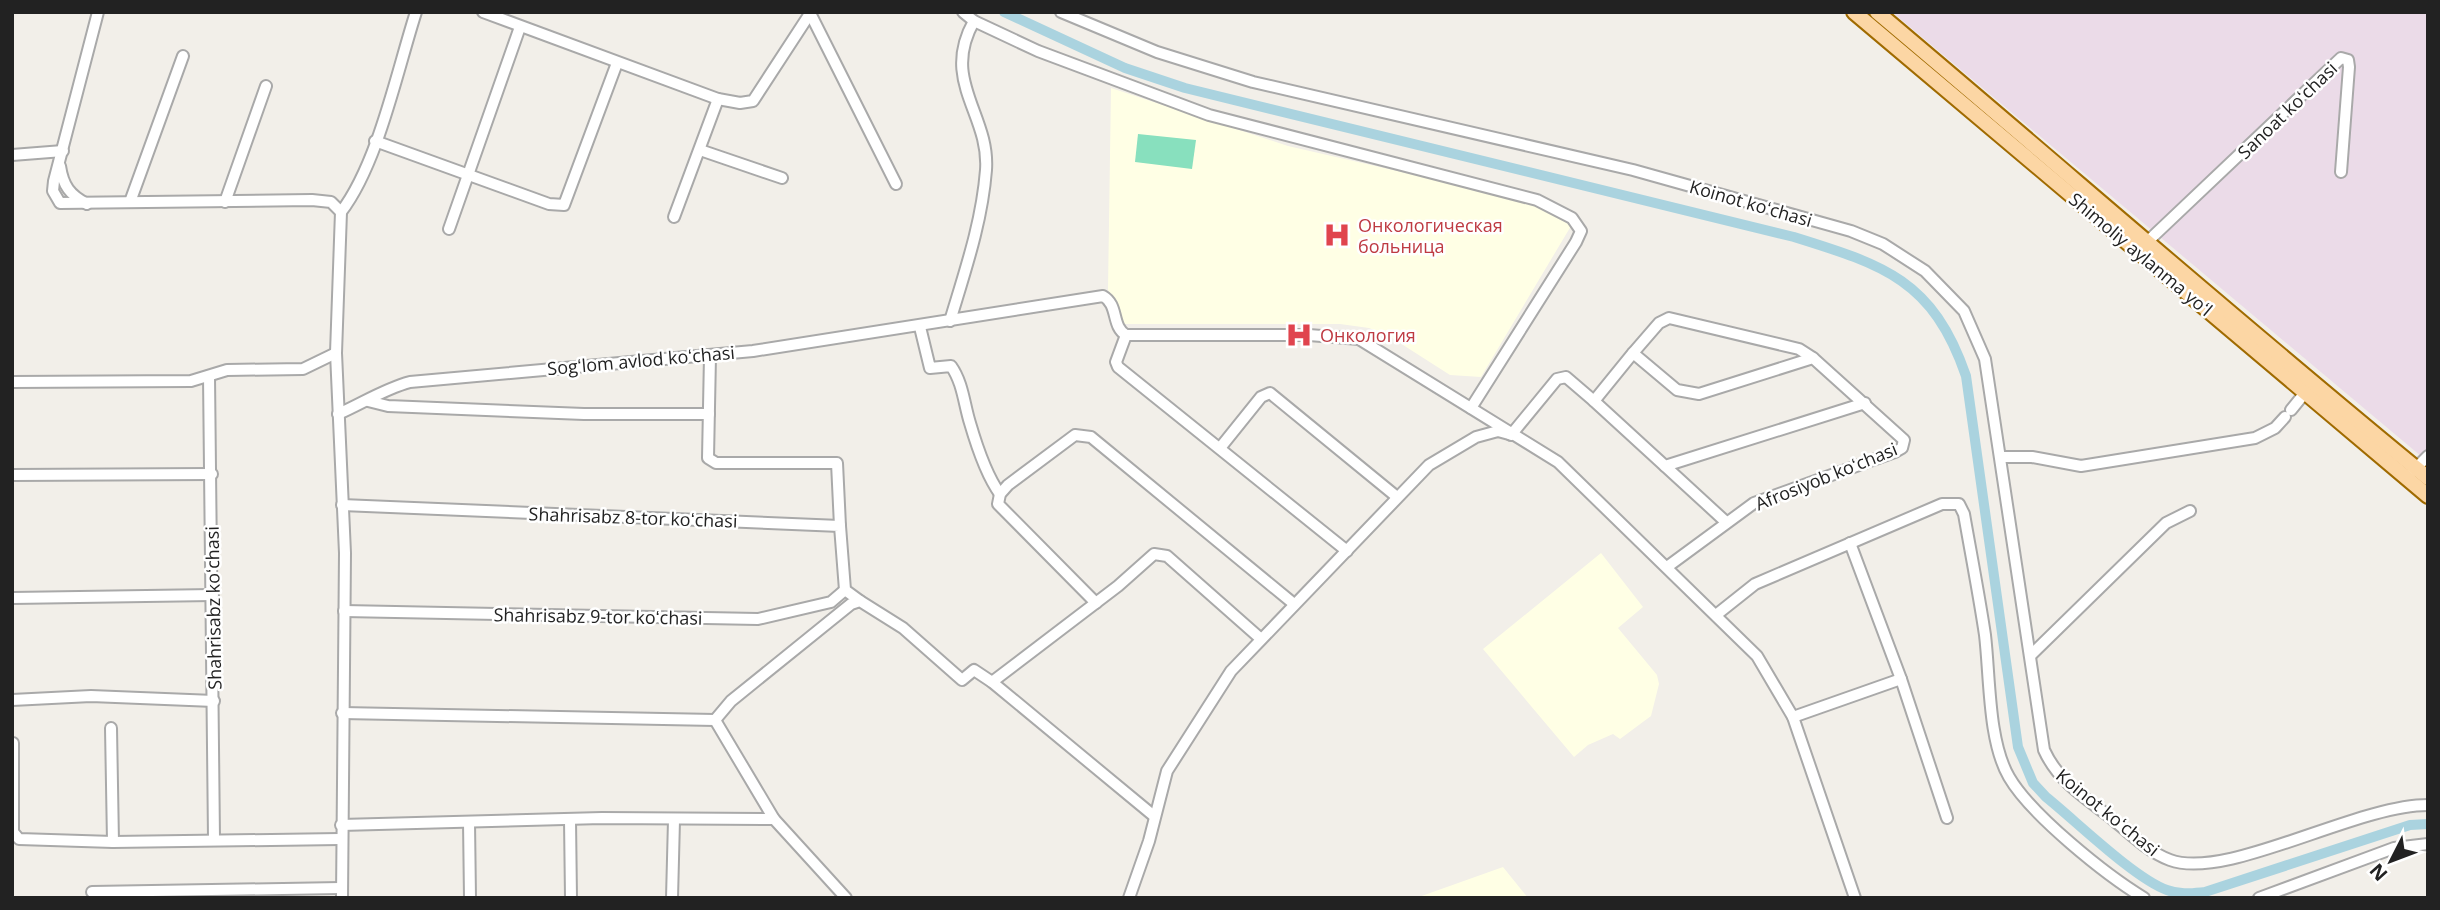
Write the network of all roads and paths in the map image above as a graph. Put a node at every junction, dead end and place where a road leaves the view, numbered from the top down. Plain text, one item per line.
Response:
1 (98, 12) edge
2 (416, 12) edge
3 (483, 12) edge
4 (963, 12) edge
5 (1061, 12) edge
6 (1854, 12) edge
7 (1877, 12) edge
8 (811, 13) edge
9 (974, 21) junction
10 (520, 27) junction
11 (183, 56) dead end
12 (617, 63) junction
13 (266, 86) dead end
14 (718, 99) junction
15 (2026, 137) junction
16 (375, 141) junction
17 (2017, 149) junction
18 (700, 150) junction
19 (63, 151) junction
20 (12, 155) edge
21 (2342, 172) dead end
22 (469, 174) junction
23 (782, 178) dead end
24 (896, 184) dead end
25 (130, 202) junction
26 (225, 202) junction
27 (341, 212) junction
28 (674, 217) dead end
29 (449, 229) dead end
30 (2146, 243) junction
31 (950, 321) junction
32 (920, 327) junction
33 (1126, 335) junction
34 (1633, 353) junction
35 (336, 354) junction
36 (710, 356) junction
37 (1813, 358) junction
38 (209, 376) junction
39 (12, 382) edge
40 (2304, 394) junction
41 (368, 401) junction
42 (1594, 401) junction
43 (1865, 403) junction
44 (1471, 408) junction
45 (338, 414) junction
46 (709, 414) junction
47 (1511, 435) junction
48 (1220, 448) junction
49 (2428, 456) edge
50 (2001, 457) junction
51 (1665, 466) junction
52 (2411, 473) junction
53 (212, 474) junction
54 (12, 475) edge
55 (2428, 478) edge
56 (1000, 494) junction
57 (2428, 496) edge
58 (1397, 497) junction
59 (342, 505) junction
60 (2190, 512) dead end
61 (1726, 522) junction
62 (840, 526) junction
63 (1850, 543) junction
64 (1347, 551) junction
65 (1667, 568) junction
66 (845, 590) junction
67 (213, 595) junction
68 (12, 598) edge
69 (860, 601) junction
70 (1096, 603) junction
71 (1294, 604) junction
72 (344, 611) junction
73 (1716, 615) junction
74 (1261, 639) junction
75 (2031, 655) junction
76 (1901, 679) junction
77 (992, 682) junction
78 (12, 700) edge
79 (214, 701) junction
80 (342, 713) junction
81 (1794, 717) junction
82 (715, 720) junction
83 (111, 728) dead end
84 (13, 743) edge
85 (2428, 805) edge
86 (1154, 816) junction
87 (1947, 818) dead end
88 (774, 819) junction
89 (570, 820) junction
90 (674, 820) junction
91 (469, 822) junction
92 (341, 825) junction
93 (214, 839) junction
94 (340, 839) junction
95 (113, 842) junction
96 (2428, 844) edge
97 (92, 892) dead end
98 (341, 893) edge
99 (470, 898) edge
100 (571, 898) edge
101 (672, 898) edge
102 (846, 898) edge
103 (1129, 898) edge
104 (1855, 898) edge
105 (2144, 898) edge
106 (2259, 898) edge

1 - 19 street
2 - 16 street
3 - 10 street
4 - 9 street
5 - 50 street, Koinot koʻchasi
6 - 17 main road, Shimoliy aylanma yoʻl
7 - 15 main road, Shimoliy aylanma yoʻl
8 - 14 street
8 - 24 street
9 - 31 street
9 - 44 street
10 - 12 street
10 - 22 street
11 - 25 street
12 - 14 street
12 - 22 street
13 - 26 street
14 - 18 street
15 - 17 main road
15 - 30 main road, Shimoliy aylanma yoʻl
16 - 22 street
16 - 27 street
17 - 40 main road, Shimoliy aylanma yoʻl
18 - 23 street
18 - 28 street
19 - 20 street
19 - 25 street
21 - 30 street, Sanoat koʻchasi
22 - 29 street
25 - 26 street
26 - 27 street
27 - 35 street
30 - 52 main road, Shimoliy aylanma yoʻl
31 - 32 street, Sogʻlom avlod koʻchasi
31 - 33 street, Sogʻlom avlod koʻchasi
32 - 36 street, Sogʻlom avlod koʻchasi
32 - 56 street
33 - 44 street
33 - 48 street
34 - 37 street
34 - 37 street, Afrosiyob koʻchasi
34 - 42 street, Afrosiyob koʻchasi
35 - 38 street
35 - 45 street
36 - 41 street, Sogʻlom avlod koʻchasi
36 - 46 street
37 - 43 street, Afrosiyob koʻchasi
38 - 39 street
38 - 53 street, Shahrisabz koʻchasi
40 - 50 street
40 - 52 main road, Shimoliy aylanma yoʻl
41 - 45 street, Sogʻlom avlod koʻchasi
41 - 46 street
42 - 47 street
42 - 51 street
43 - 51 street
43 - 61 street, Afrosiyob koʻchasi
44 - 47 street
45 - 59 street
46 - 62 street
47 - 58 street
47 - 65 street
48 - 58 street
48 - 64 street
49 - 52 street
50 - 75 street, Koinot koʻchasi
51 - 61 street
52 - 55 main road, Shimoliy aylanma yoʻl
52 - 57 main road, Shimoliy aylanma yoʻl
53 - 54 street
53 - 67 street, Shahrisabz koʻchasi
56 - 70 street
56 - 71 street
58 - 64 street
59 - 62 street, Shahrisabz 8-tor koʻchasi
59 - 72 street
60 - 75 street
61 - 65 street, Afrosiyob koʻchasi
62 - 66 street
63 - 73 street
63 - 76 street
63 - 105 street
64 - 71 street
65 - 73 street
66 - 69 street
66 - 72 street, Shahrisabz 9-tor koʻchasi
67 - 68 street
67 - 79 street, Shahrisabz koʻchasi
69 - 77 street
69 - 82 street
70 - 74 street
70 - 77 street
71 - 74 street
72 - 80 street
73 - 81 street
74 - 86 street
75 - 85 street, Koinot koʻchasi
76 - 81 street
76 - 87 street
77 - 86 street
78 - 79 street
79 - 93 street, Shahrisabz koʻchasi
80 - 82 street
80 - 92 street
81 - 104 street
82 - 88 street
83 - 95 street
84 - 95 street
86 - 103 street
88 - 90 street
88 - 102 street
89 - 90 street
89 - 91 street
89 - 100 street
90 - 101 street
91 - 92 street
91 - 99 street
92 - 94 street
93 - 94 street
93 - 95 street
94 - 98 street
96 - 106 street
97 - 98 street

